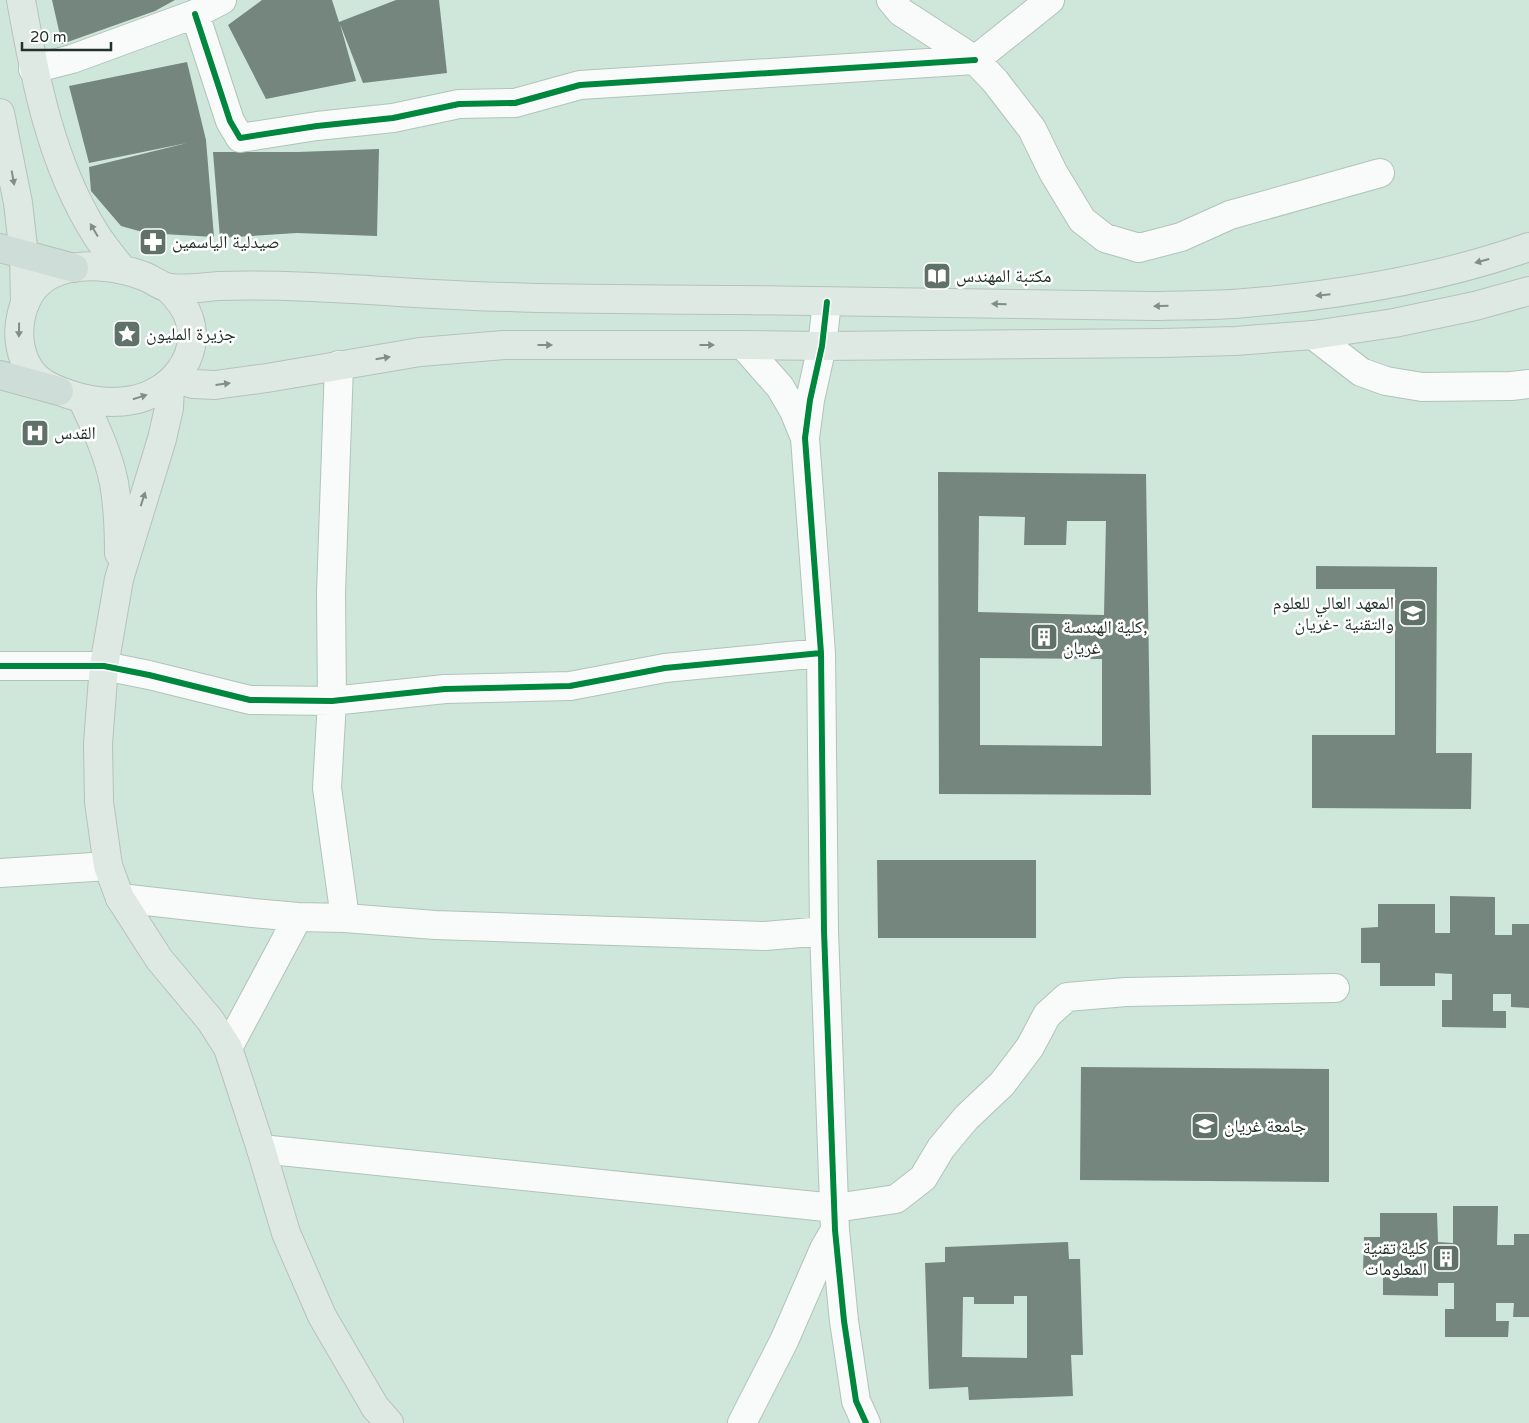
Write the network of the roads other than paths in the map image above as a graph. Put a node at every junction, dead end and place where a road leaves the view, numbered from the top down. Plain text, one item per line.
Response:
1 (21, 0) edge
2 (222, 0) edge
3 (892, 0) edge
4 (1050, 0) edge
5 (195, 14) junction
6 (975, 60) junction
7 (33, 69) junction
8 (0, 113) edge
9 (1380, 173) dead end
10 (1529, 248) edge
11 (12, 252) edge
12 (74, 268) junction
13 (123, 270) junction
14 (168, 288) junction
15 (1529, 291) edge
16 (827, 302) junction
17 (24, 304) junction
18 (1313, 335) junction
19 (742, 344) junction
20 (822, 346) junction
21 (339, 365) junction
22 (0, 375) edge
23 (172, 381) junction
24 (1529, 384) edge
25 (70, 395) junction
26 (805, 438) junction
27 (119, 579) junction
28 (821, 653) junction
29 (0, 666) edge
30 (104, 666) junction
31 (332, 701) junction
32 (108, 866) junction
33 (0, 873) edge
34 (120, 898) junction
35 (298, 917) junction
36 (345, 918) junction
37 (824, 931) junction
38 (1335, 988) dead end
39 (228, 1048) junction
40 (261, 1149) junction
41 (835, 1219) junction
42 (389, 1423) edge
43 (742, 1423) edge
44 (866, 1423) edge

1 - 7 main road
2 - 5 street
3 - 6 street
4 - 6 street
5 - 6 street
5 - 7 street
6 - 9 street
13 -> 7 main road
8 -> 11 main road
10 -> 16 main road
11 - 12 highway
11 - 17 main road
12 - 13 main road
12 - 17 main road
13 - 14 main road
14 - 16 main road
14 - 23 main road
15 - 18 main road
16 - 20 street
17 -> 25 main road
18 - 20 main road
18 - 24 street
19 - 20 main road
21 -> 19 main road
19 - 26 street
20 - 26 street
23 -> 21 main road
21 - 31 street
22 - 25 highway
25 -> 23 main road
27 -> 23 main road
25 - 27 main road
26 - 28 street
27 - 30 main road
28 - 31 street
28 - 37 street
29 - 30 street
30 - 31 street
30 - 32 main road
31 - 36 street
32 - 33 street
32 - 34 main road
34 - 35 street
34 - 39 main road
35 - 36 street
35 - 39 street
36 - 37 street
37 - 41 street
38 - 41 street
39 - 40 main road
40 - 41 street
40 - 42 main road
41 - 43 street
41 - 44 street

